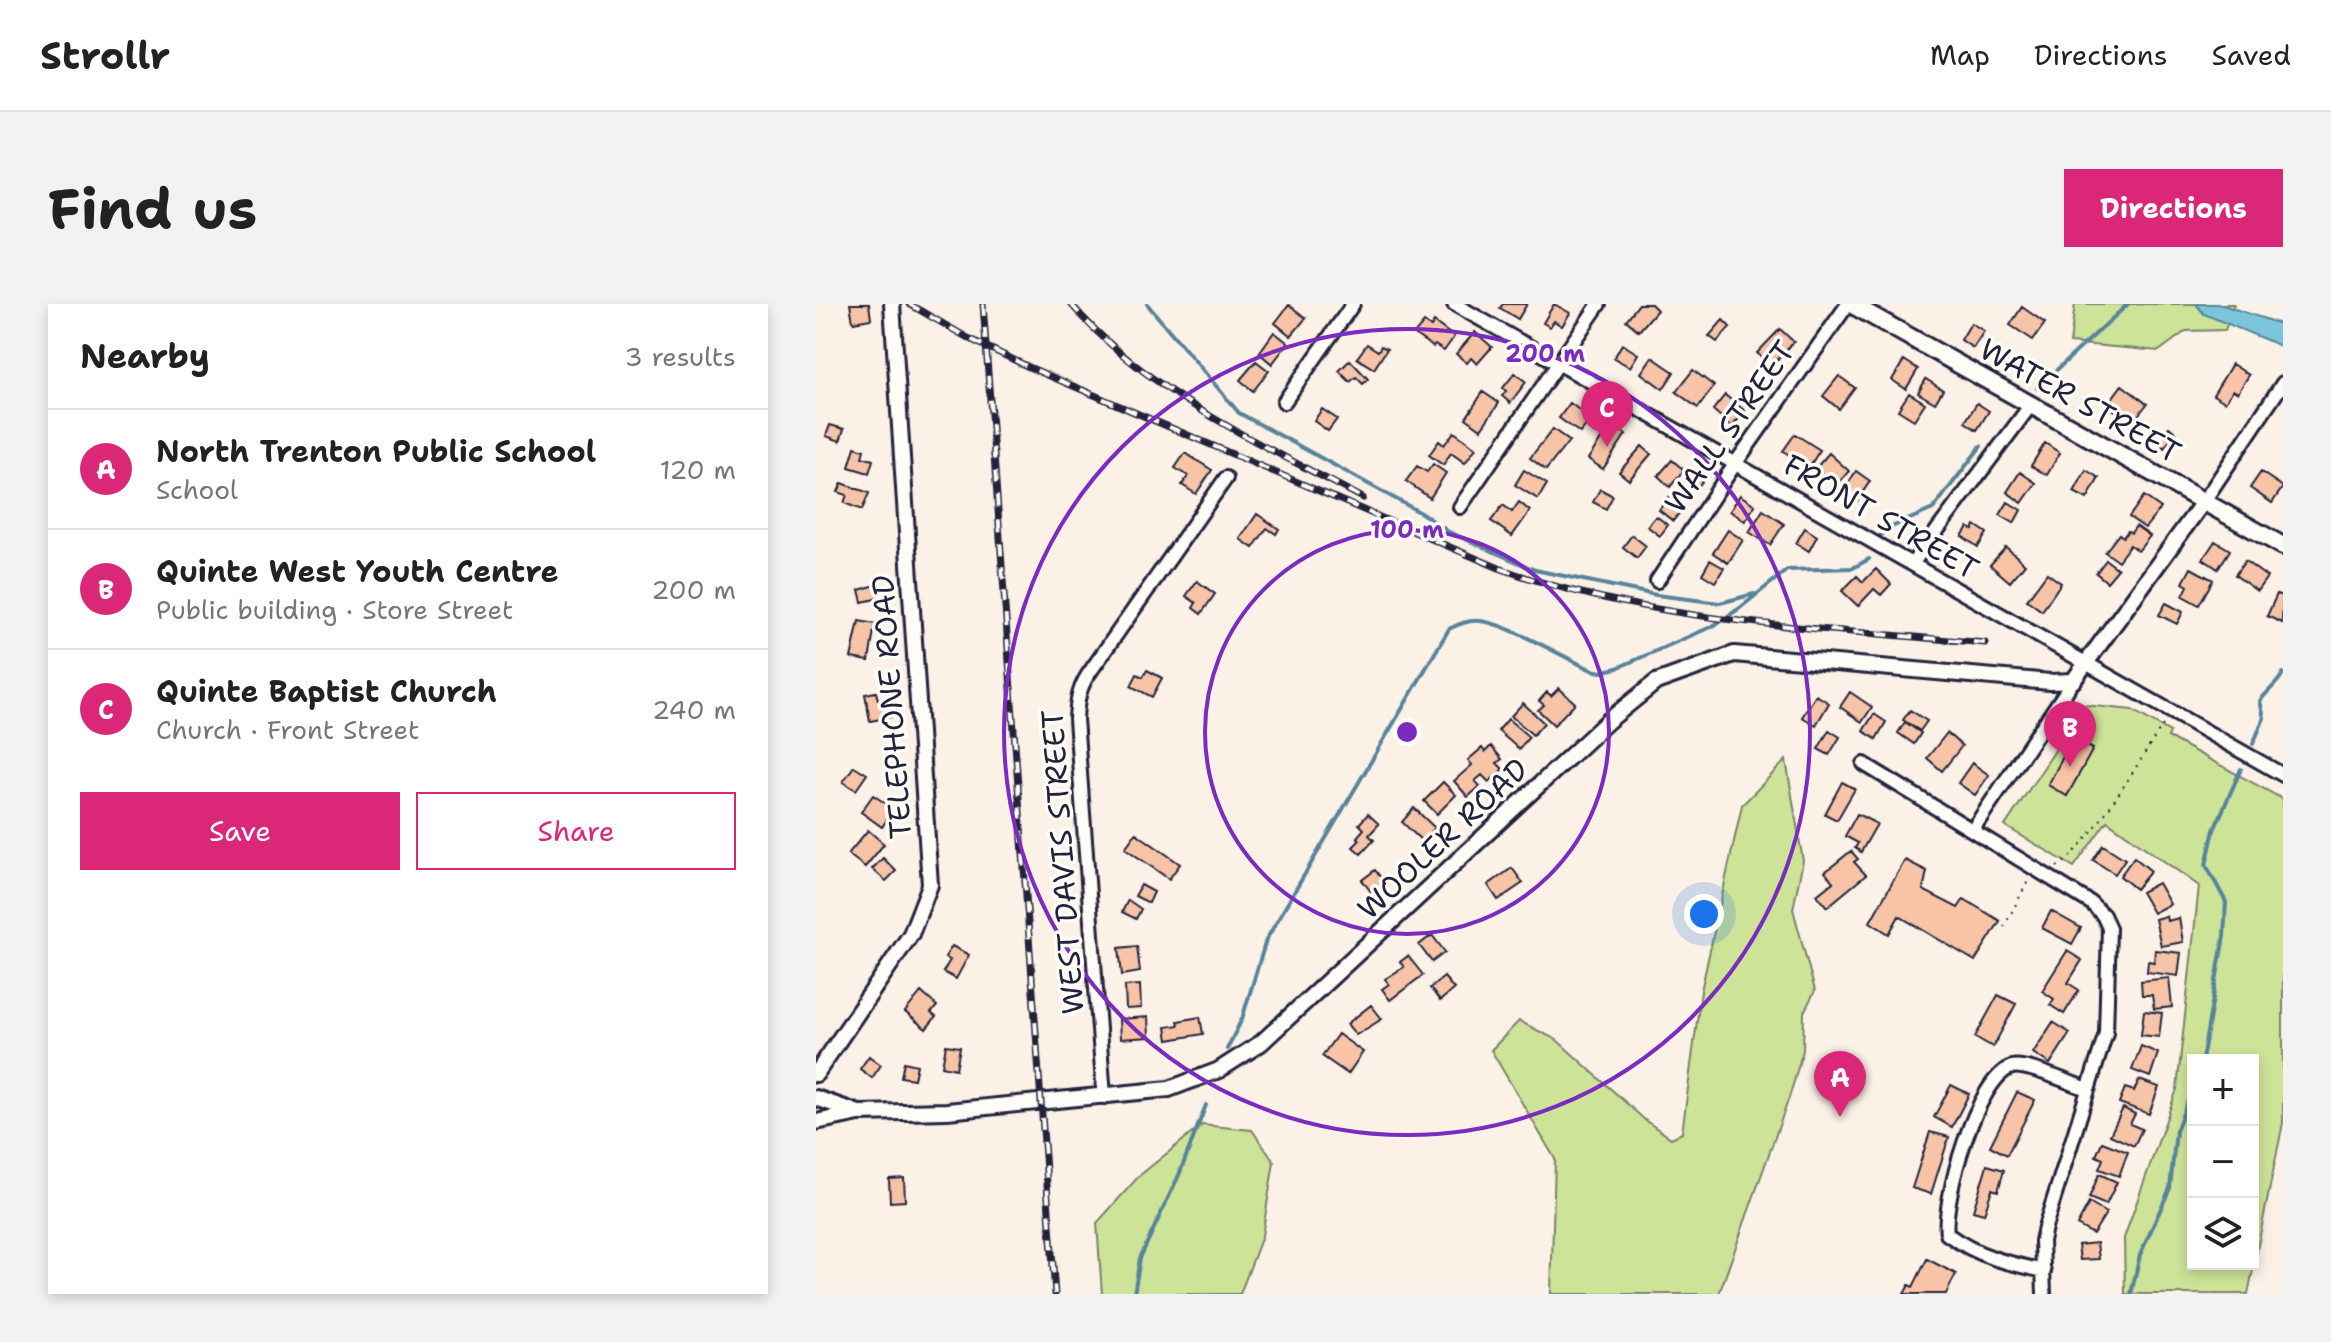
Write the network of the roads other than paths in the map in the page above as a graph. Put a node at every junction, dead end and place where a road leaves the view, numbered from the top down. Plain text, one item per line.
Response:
1 (892, 304) edge
2 (1353, 304) edge
3 (1454, 304) edge
4 (1599, 304) edge
5 (1849, 304) edge
6 (1558, 364) junction
7 (2283, 383) edge
8 (1284, 402) dead end
9 (2030, 406) junction
10 (1735, 464) junction
11 (1226, 478) dead end
12 (2204, 501) junction
13 (1460, 507) dead end
14 (2283, 546) edge
15 (1912, 564) junction
16 (1657, 581) dead end
17 (2086, 663) junction
18 (2073, 681) junction
19 (1864, 764) dead end
20 (2283, 775) edge
21 (1973, 829) junction
22 (816, 1074) edge
23 (2088, 1089) junction
24 (1104, 1097) junction
25 (816, 1098) edge
26 (859, 1113) junction
27 (816, 1122) edge
28 (2044, 1271) junction
29 (2044, 1294) edge

1 - 22 street, TELEPHONE ROAD
2 - 8 street
3 - 6 street, FRONT STREET
4 - 6 street
5 - 9 main road, WATER STREET
5 - 10 street, WALL STREET
6 - 10 street, FRONT STREET
6 - 13 street
7 - 12 street
9 - 12 main road, WATER STREET
9 - 15 street
10 - 15 street, FRONT STREET
10 - 16 street, WALL STREET
11 - 24 street, WEST DAVIS STREET
12 - 14 main road, WATER STREET
12 - 17 street
15 - 17 street, FRONT STREET
17 - 18 street
17 - 20 street, FRONT STREET
18 - 21 street
18 - 24 street, WOOLER ROAD
19 - 21 street
21 - 23 street
23 - 28 street
23 - 28 street
24 - 26 street, WOOLER ROAD
25 - 26 street, WOOLER ROAD
26 - 27 street, WOOLER ROAD
28 - 29 street

